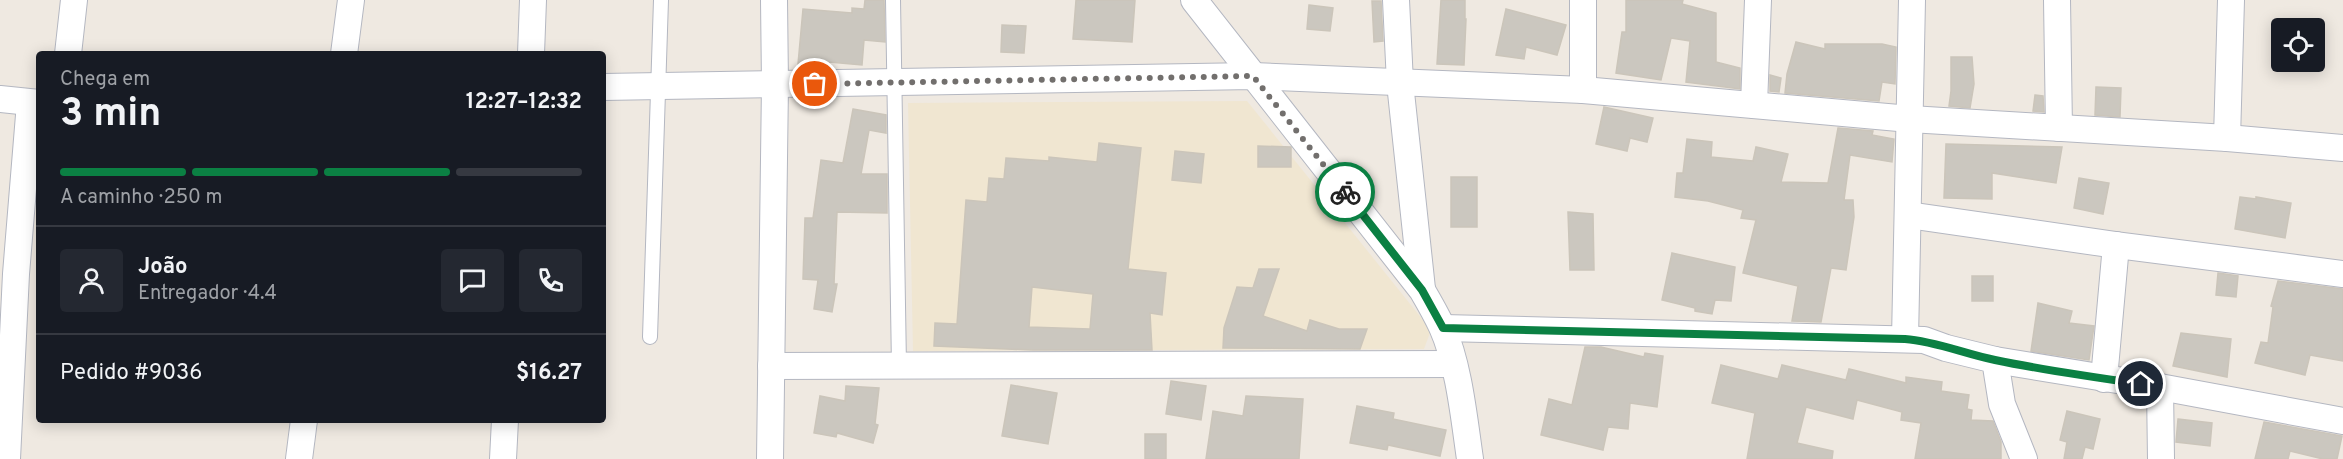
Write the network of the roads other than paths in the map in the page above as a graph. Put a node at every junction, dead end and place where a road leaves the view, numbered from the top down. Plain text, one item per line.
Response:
1 (74, 0) edge
2 (351, 0) edge
3 (533, 0) edge
4 (661, 0) edge
5 (774, 0) edge
6 (894, 0) edge
7 (1194, 0) edge
8 (1396, 0) edge
9 (1583, 0) edge
10 (1758, 0) edge
11 (1912, 0) edge
12 (2057, 0) edge
13 (2231, 0) edge
14 (68, 51) edge
15 (344, 51) edge
16 (531, 51) edge
17 (1253, 76) junction
18 (896, 82) junction
19 (1400, 82) junction
20 (776, 84) junction
21 (659, 86) junction
22 (606, 87) edge
23 (1583, 90) junction
24 (0, 99) edge
25 (35, 103) edge
26 (1754, 105) junction
27 (1910, 119) junction
28 (2059, 128) junction
29 (2227, 138) junction
30 (2343, 148) edge
31 (1908, 215) junction
32 (2116, 245) junction
33 (18, 274) edge
34 (2343, 274) edge
35 (1422, 290) junction
36 (1443, 328) junction
37 (650, 337) dead end
38 (1905, 339) junction
39 (1995, 360) junction
40 (1453, 364) junction
41 (771, 366) junction
42 (899, 366) junction
43 (2104, 379) junction
44 (2160, 387) junction
45 (2343, 421) edge
46 (304, 423) edge
47 (506, 423) edge
48 (8, 459) edge
49 (299, 459) edge
50 (503, 459) edge
51 (770, 459) edge
52 (1470, 459) edge
53 (2024, 459) edge
54 (2161, 459) edge

1 - 14 street
2 - 15 street
3 - 16 street
4 - 21 lane
5 - 20 street
6 - 18 lane
7 - 17 street
8 - 19 street
9 - 23 street
10 - 26 street
11 - 27 street
12 - 28 street
13 - 29 street
17 - 18 street
17 - 19 street
17 - 35 street
18 - 20 street
18 - 42 lane
19 - 23 street
19 - 35 street
20 - 21 street
20 - 41 street
21 - 22 street
21 - 37 lane
23 - 26 street
24 - 25 street
25 - 33 street
26 - 27 street
27 - 28 street
27 - 31 street
28 - 29 street
29 - 30 street
31 - 32 street
31 - 38 street
32 - 34 street
32 - 43 street
33 - 48 street
35 - 36 street
36 - 38 street
36 - 40 street
38 - 39 street
39 - 43 street
39 - 53 street
40 - 42 street
40 - 52 street
41 - 42 street
41 - 51 street
43 - 44 street
44 - 45 street
44 - 54 street
46 - 49 street
47 - 50 street

